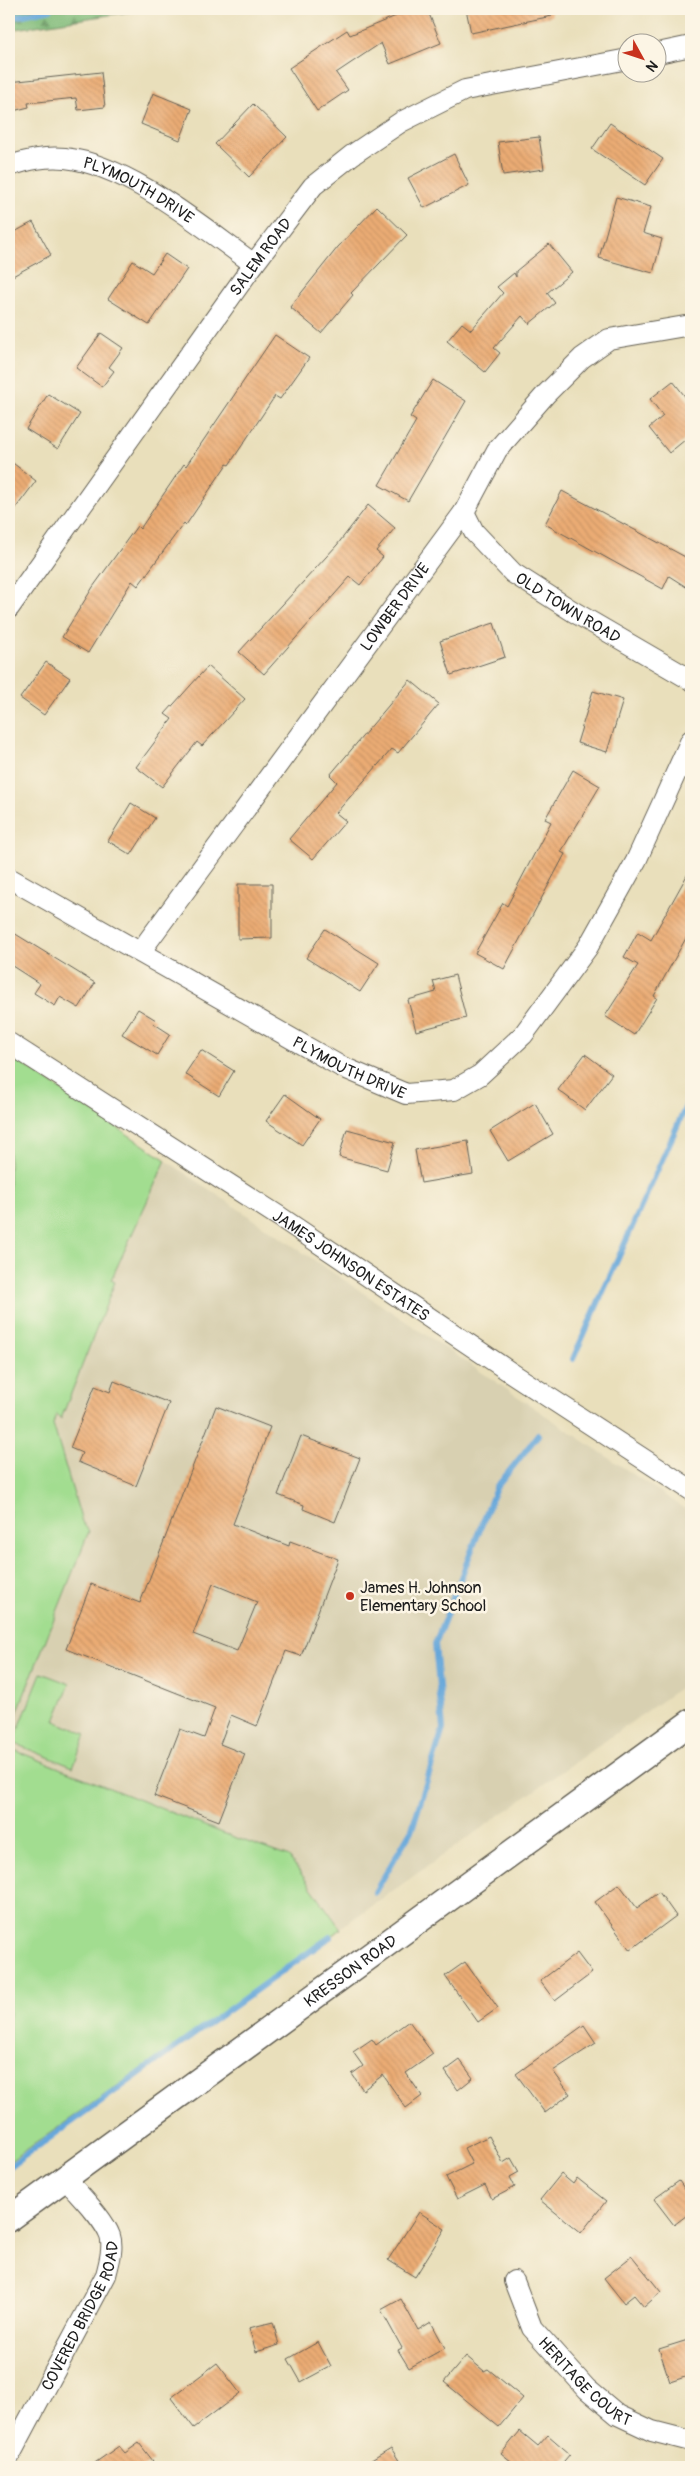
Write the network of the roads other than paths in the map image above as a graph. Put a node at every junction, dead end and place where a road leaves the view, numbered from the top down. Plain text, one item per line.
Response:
1 (691, 46) edge
2 (668, 51) edge
3 (618, 61) edge
4 (9, 166) edge
5 (254, 264) junction
6 (691, 325) edge
7 (464, 512) junction
8 (9, 608) edge
9 (691, 680) edge
10 (691, 740) edge
11 (9, 878) edge
12 (140, 952) junction
13 (9, 1044) edge
14 (691, 1490) edge
15 (691, 1722) edge
16 (66, 2178) junction
17 (9, 2219) edge
18 (514, 2281) dead end
19 (691, 2442) edge
20 (9, 2457) edge

1 - 2 street
3 - 5 street, SALEM ROAD
4 - 5 street, PLYMOUTH DRIVE
5 - 8 street, SALEM ROAD
6 - 7 street, LOWBER DRIVE
7 - 9 street, OLD TOWN ROAD
7 - 12 street, LOWBER DRIVE
10 - 12 street, PLYMOUTH DRIVE
11 - 12 street, PLYMOUTH DRIVE
13 - 14 street, JAMES JOHNSON ESTATES
15 - 16 street, KRESSON ROAD
16 - 17 street, KRESSON ROAD
16 - 20 street, COVERED BRIDGE ROAD
18 - 19 street, HERITAGE COURT

